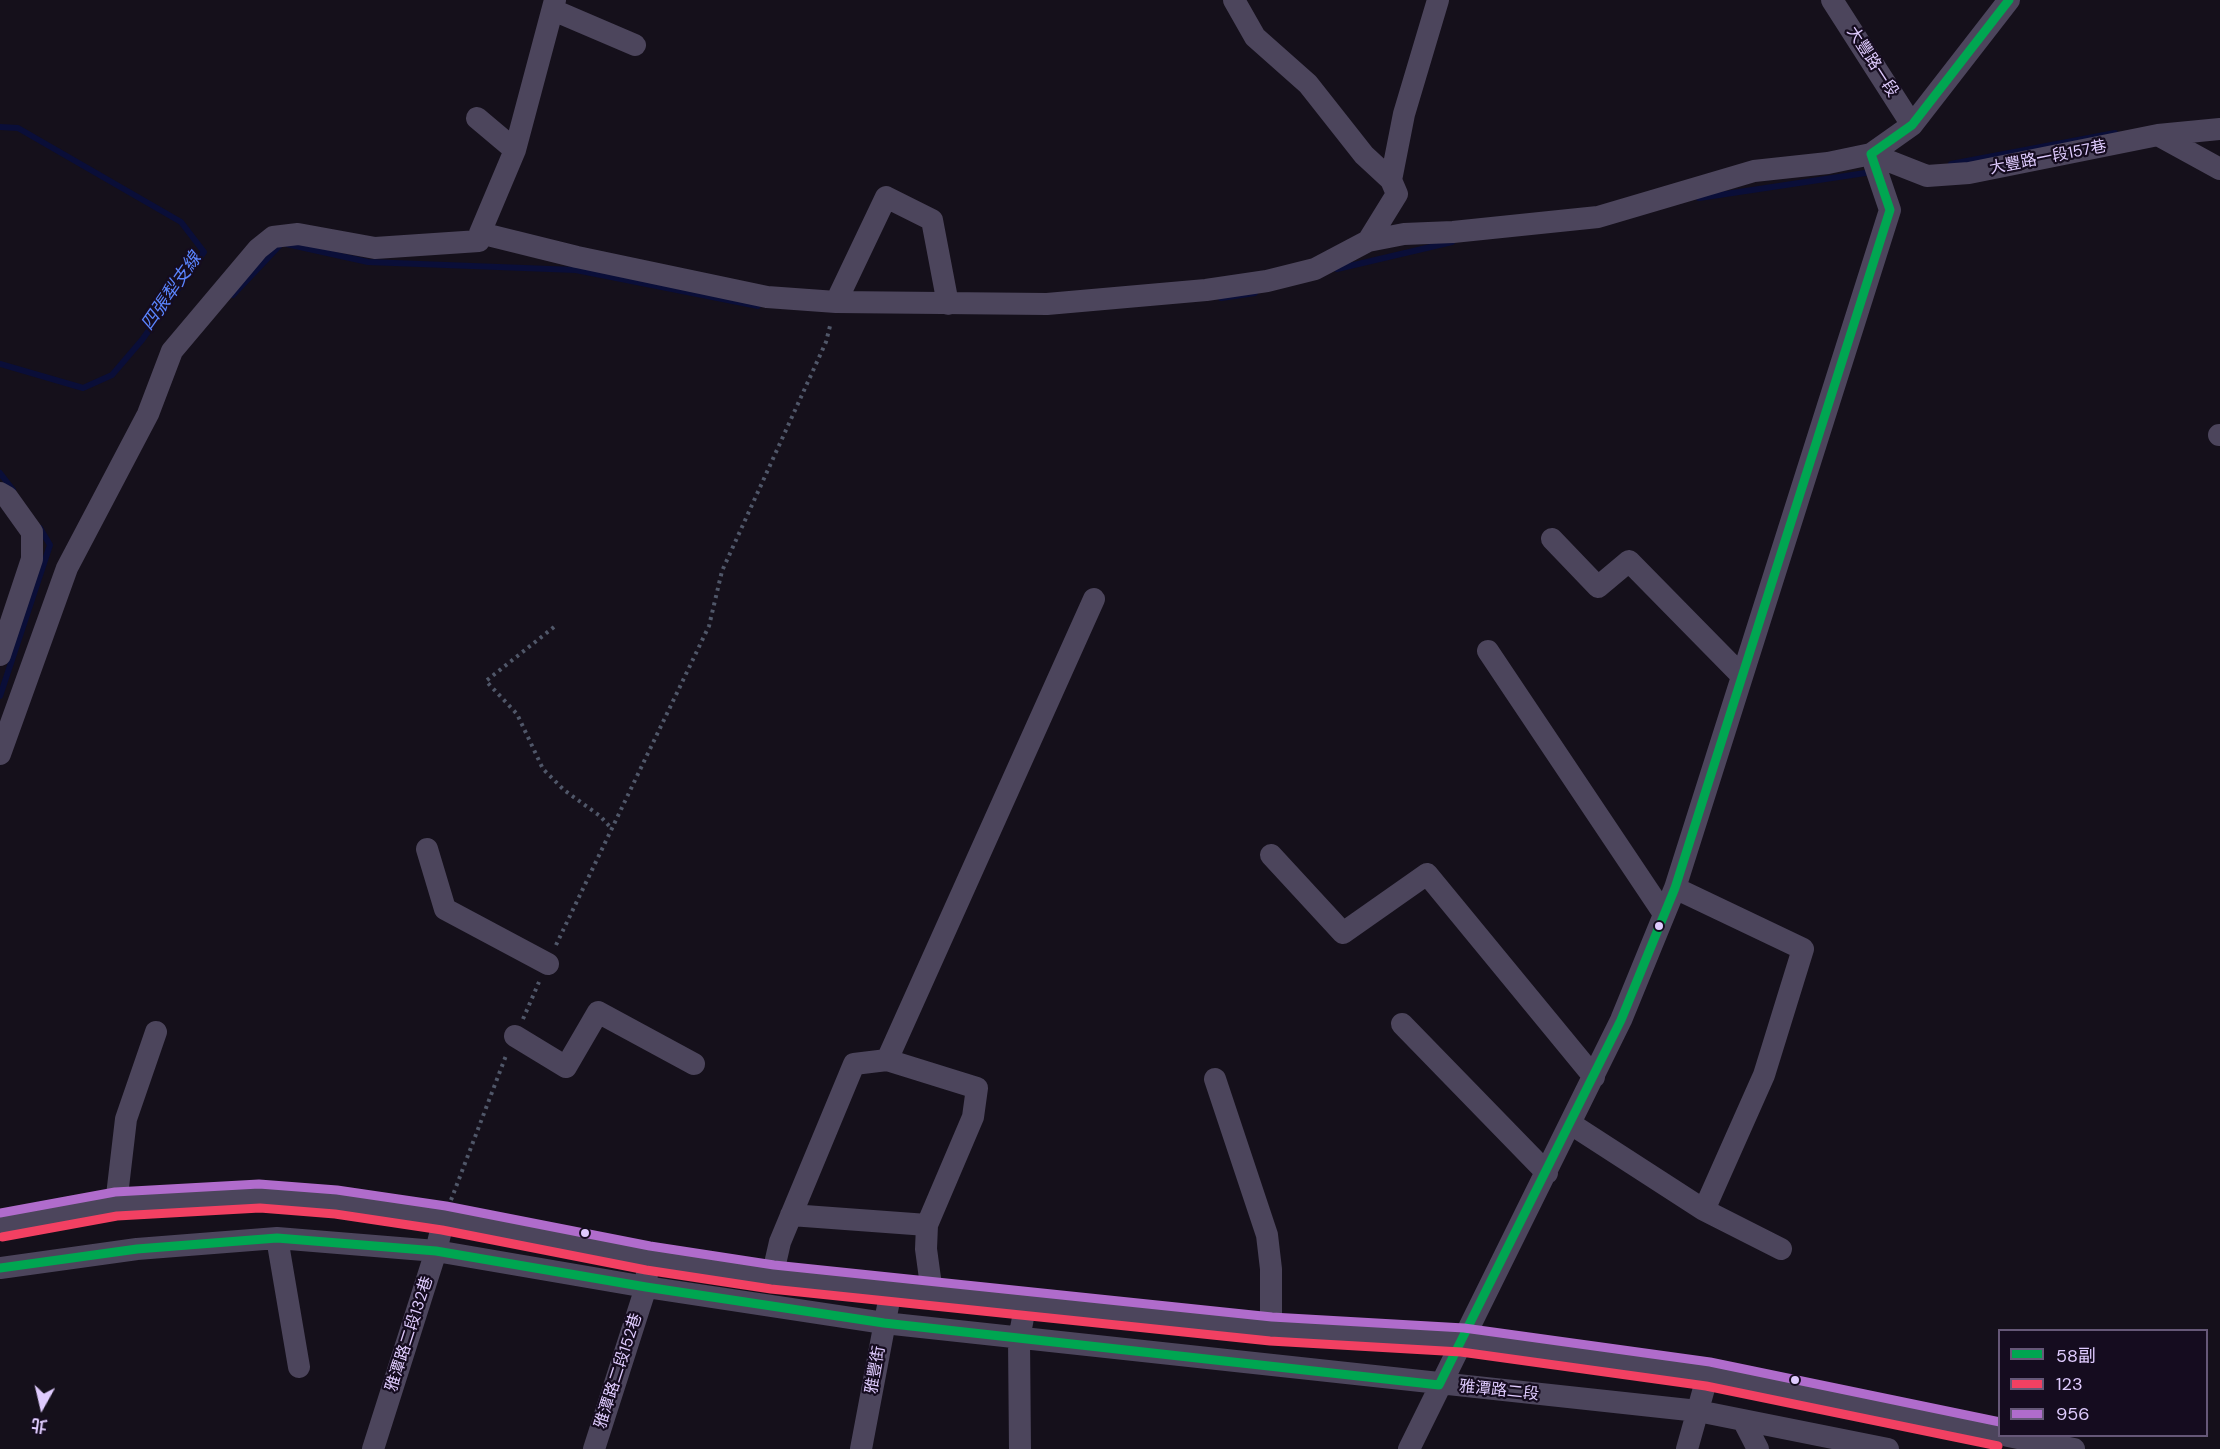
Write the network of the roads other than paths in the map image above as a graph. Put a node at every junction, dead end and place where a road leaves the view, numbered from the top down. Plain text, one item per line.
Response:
1 (1234, 0) edge
2 (1438, 0) edge
3 (1832, 0) edge
4 (2001, 4) edge
5 (554, 5) edge
6 (635, 45) dead end
7 (477, 118) dead end
8 (1912, 125) junction
9 (2220, 129) edge
10 (2158, 135) junction
11 (514, 150) junction
12 (1871, 154) junction
13 (2220, 169) edge
14 (1390, 180) junction
15 (480, 233) junction
16 (1368, 241) junction
17 (836, 302) junction
18 (948, 304) junction
19 (0, 494) edge
20 (1552, 539) dead end
21 (33, 559) junction
22 (67, 568) junction
23 (1094, 599) dead end
24 (1488, 651) dead end
25 (0, 655) edge
26 (1742, 676) junction
27 (0, 754) edge
28 (427, 849) dead end
29 (1271, 855) dead end
30 (1675, 888) junction
31 (1664, 914) junction
32 (548, 964) road end
33 (1402, 1024) dead end
34 (156, 1032) dead end
35 (515, 1036) road end
36 (887, 1060) junction
37 (694, 1064) dead end
38 (1594, 1077) junction
39 (1215, 1079) dead end
40 (1571, 1124) junction
41 (1547, 1173) junction
42 (116, 1204) junction
43 (1704, 1210) junction
44 (791, 1215) junction
45 (444, 1218) junction
46 (0, 1225) edge
47 (927, 1225) junction
48 (277, 1238) junction
49 (1781, 1249) dead end
50 (436, 1251) junction
51 (648, 1258) junction
52 (0, 1268) edge
53 (772, 1277) junction
54 (646, 1287) junction
55 (891, 1290) junction
56 (932, 1293) junction
57 (1026, 1302) junction
58 (884, 1323) junction
59 (1271, 1329) junction
60 (1019, 1339) junction
61 (1462, 1340) junction
62 (299, 1367) dead end
63 (1708, 1374) junction
64 (1439, 1385) junction
65 (1698, 1411) junction
66 (1743, 1420) junction
67 (865, 1425) junction
68 (1998, 1434) edge
69 (2013, 1437) edge
70 (373, 1449) edge
71 (594, 1449) edge
72 (861, 1449) edge
73 (878, 1449) edge
74 (1020, 1449) edge
75 (1409, 1449) edge
76 (1687, 1449) edge
77 (1758, 1449) edge
78 (1888, 1449) edge
79 (2074, 1449) edge

1 - 14 street
2 - 14 street
3 - 8 street, 大豐路一段
4 - 8 street
5 - 6 street
5 - 11 street
7 - 11 street
8 - 12 street
9 - 10 street, 大豐路一段157巷
10 - 12 street, 大豐路一段157巷
10 - 13 street
11 - 15 street
12 - 16 street
12 - 26 street
14 - 16 street
15 - 17 street
15 - 22 street
16 - 18 street
17 - 18 street
17 - 18 street
19 - 21 street
20 - 26 street
21 - 22 street
21 - 25 street
22 - 27 street
23 - 36 street
24 - 31 street
26 - 30 street
28 - 32 street
29 - 38 street
30 - 31 street
30 - 43 street
31 - 38 street
33 - 41 street
34 - 42 street
35 - 37 street
36 - 44 street
36 - 47 street
38 - 40 street
39 - 59 street
40 - 41 street
40 - 43 street
41 - 61 street
42 - 45 street
42 - 46 street
43 - 49 street
44 - 47 street
44 - 53 street
45 - 50 street, 雅潭路二段132巷
45 - 51 street
47 - 56 street
48 - 50 street, 雅潭路二段
48 - 52 street, 雅潭路二段
48 - 62 street
50 - 54 street, 雅潭路二段
50 - 70 street, 雅潭路二段132巷
51 - 53 street
51 - 54 street, 雅潭路二段152巷
53 - 55 street
54 - 58 street, 雅潭路二段
54 - 71 street, 雅潭路二段152巷
55 - 56 street
55 - 58 street, 雅豐街
56 - 57 street
57 - 59 street
57 - 60 street
58 - 60 street, 雅潭路二段
58 - 67 street, 雅豐街
59 - 61 street
60 - 64 street, 雅潭路二段
60 - 74 street
61 - 63 street
61 - 64 street
63 - 65 street
63 - 68 street
64 - 65 street, 雅潭路二段
64 - 75 street
65 - 66 street, 雅潭路二段
65 - 76 street
66 - 77 street
66 - 78 street, 雅潭路二段
67 - 72 street, 雅豐街
67 - 73 street
69 - 79 street

